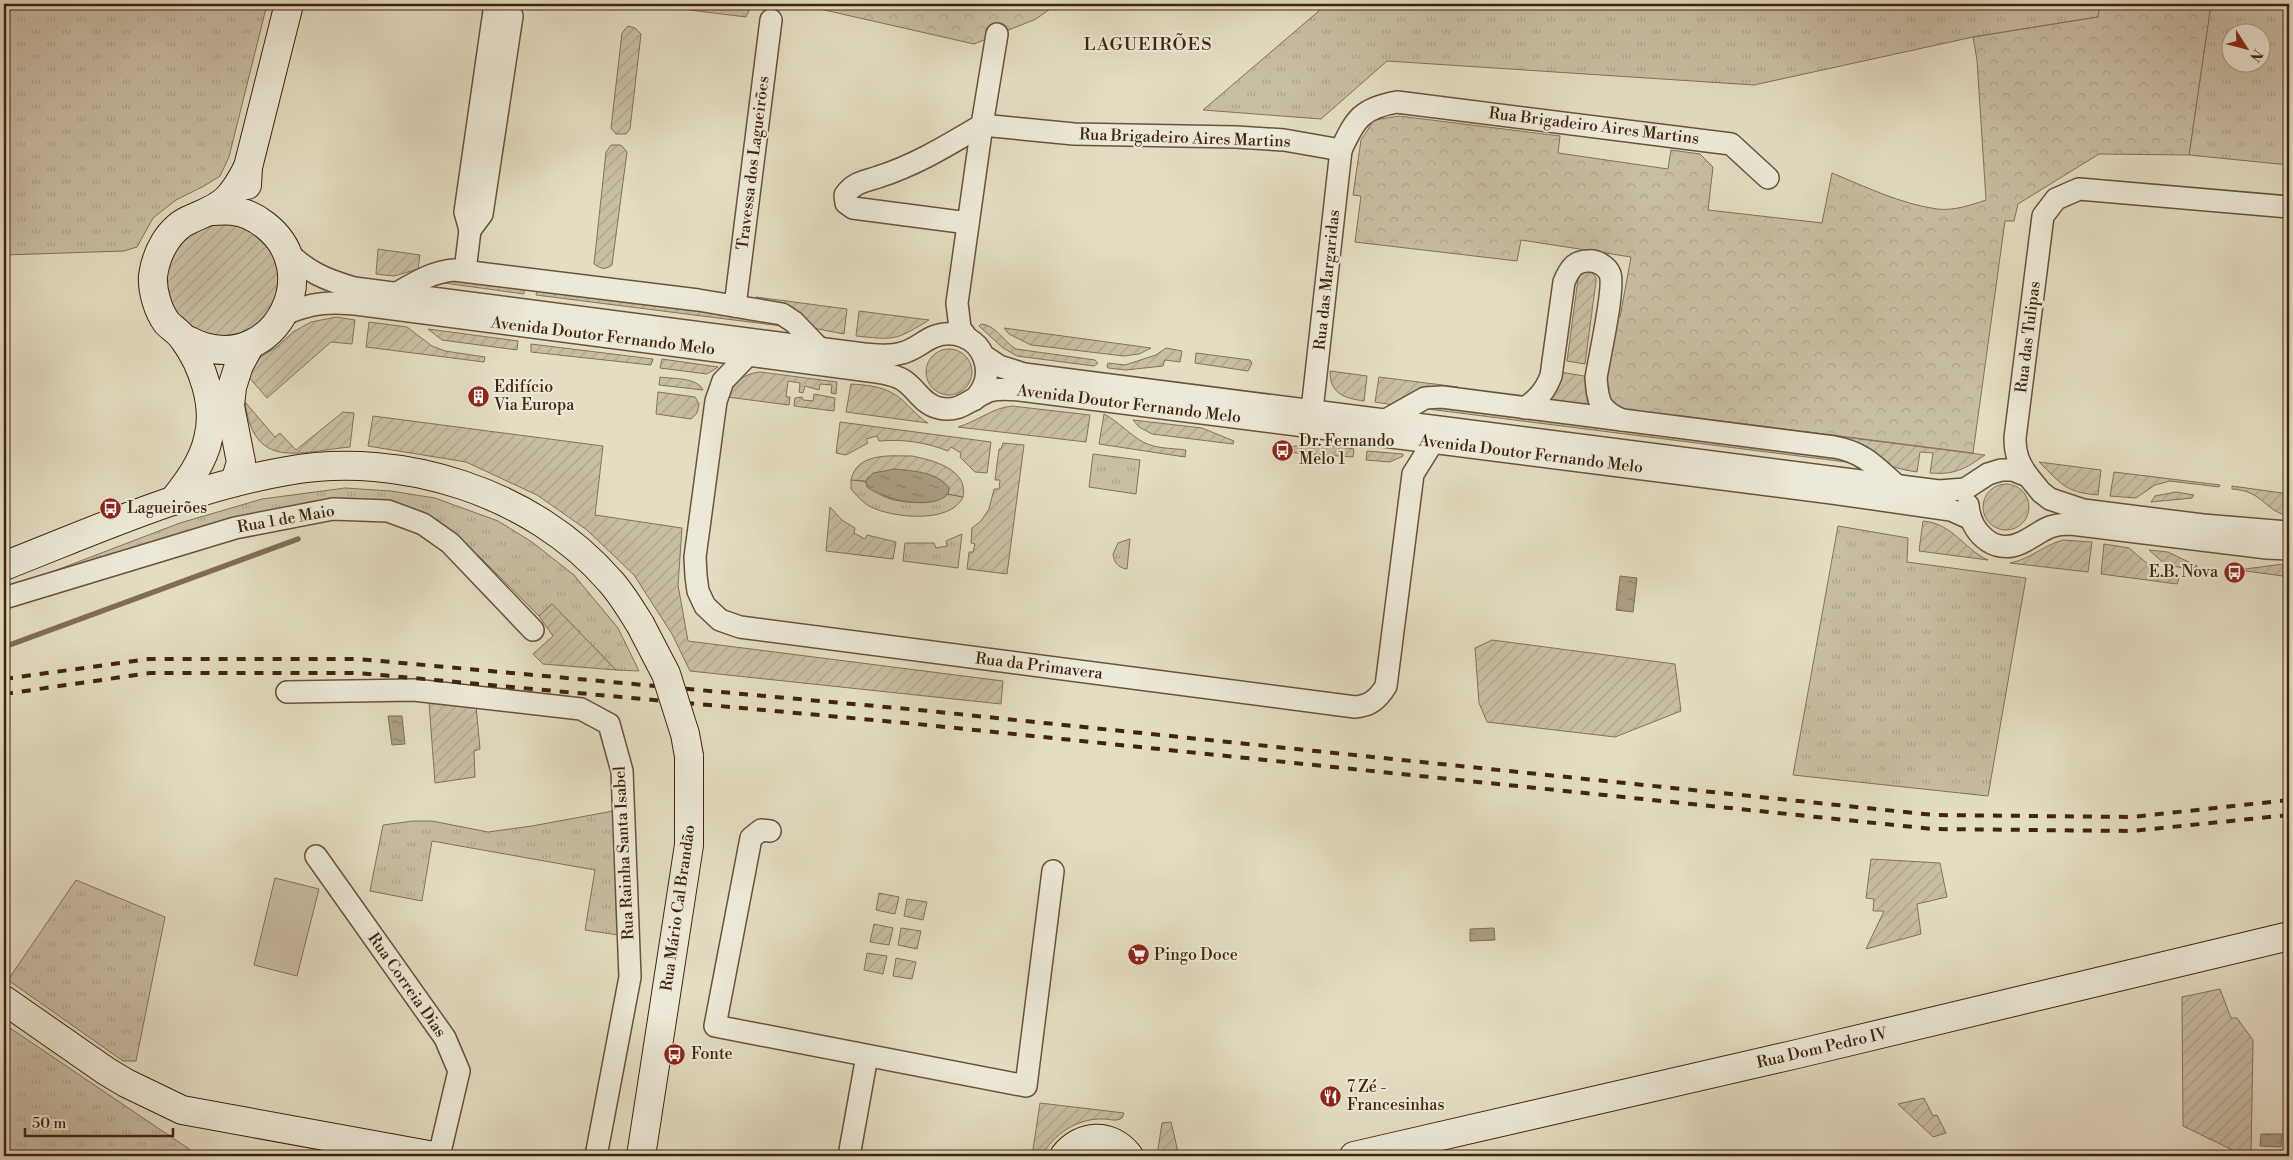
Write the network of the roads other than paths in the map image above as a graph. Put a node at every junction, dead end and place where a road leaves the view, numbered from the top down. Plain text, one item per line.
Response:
1 (289, 4) edge
2 (500, 4) edge
3 (506, 4) edge
4 (771, 20) dead end
5 (997, 34) dead end
6 (982, 125) junction
7 (1341, 150) junction
8 (248, 168) junction
9 (1768, 178) dead end
10 (2289, 207) edge
11 (210, 211) junction
12 (256, 218) junction
13 (968, 223) junction
14 (470, 230) junction
15 (286, 250) junction
16 (465, 271) junction
17 (397, 293) junction
18 (956, 303) junction
19 (735, 306) junction
20 (283, 316) junction
21 (183, 338) junction
22 (967, 338) junction
23 (926, 342) junction
24 (250, 345) junction
25 (819, 348) junction
26 (749, 354) junction
27 (984, 356) junction
28 (918, 393) junction
29 (974, 400) junction
30 (1525, 408) junction
31 (1312, 410) junction
32 (1386, 420) junction
33 (1625, 421) junction
34 (209, 438) junction
35 (2014, 438) junction
36 (238, 441) junction
37 (1433, 442) junction
38 (275, 473) junction
39 (1983, 478) junction
40 (235, 482) junction
41 (2034, 484) junction
42 (1896, 485) junction
43 (173, 501) junction
44 (1969, 518) junction
45 (2289, 532) edge
46 (2031, 537) junction
47 (2289, 549) edge
48 (4, 566) edge
49 (4, 598) edge
50 (533, 630) dead end
51 (287, 692) dead end
52 (770, 831) dead end
53 (316, 856) dead end
54 (1054, 871) dead end
55 (2289, 936) edge
56 (4, 1000) edge
57 (867, 1056) junction
58 (1400, 1151) edge
59 (434, 1156) edge
60 (439, 1156) edge
61 (596, 1156) edge
62 (641, 1156) edge
63 (849, 1156) edge
64 (1064, 1156) edge
65 (1129, 1156) edge
66 (1354, 1156) edge

1 - 8 street
2 - 14 street
3 - 14 street
4 - 19 street, Travessa dos Lagueirões
5 - 6 street
6 - 7 street, Rua Brigadeiro Aires Martins
6 - 13 street
6 - 13 street
7 - 9 street, Rua Brigadeiro Aires Martins
7 - 31 street, Rua das Margaridas
8 - 11 street
8 - 12 street
10 - 35 street, Rua das Tulipas
11 - 12 street
11 - 21 street
12 - 15 street
13 - 18 street
14 - 16 street
15 - 17 street, Avenida Doutor Fernando Melo
15 - 20 street
16 - 17 street
16 - 19 street
17 - 25 street, Avenida Doutor Fernando Melo
18 - 22 street
18 - 23 street
19 - 25 street
20 - 24 street
20 - 26 street, Avenida Doutor Fernando Melo
21 - 24 street
21 - 34 street
22 - 23 street, Avenida Doutor Fernando Melo
22 - 27 street, Avenida Doutor Fernando Melo
23 - 25 street, Avenida Doutor Fernando Melo
23 - 28 street
24 - 36 street
26 - 28 street, Avenida Doutor Fernando Melo
26 - 37 street, Rua da Primavera
27 - 29 street
27 - 31 street, Avenida Doutor Fernando Melo
28 - 29 street, Avenida Doutor Fernando Melo
29 - 37 street, Avenida Doutor Fernando Melo
30 - 32 street
30 - 33 street
30 - 33 street
31 - 32 street, Avenida Doutor Fernando Melo
32 - 42 street, Avenida Doutor Fernando Melo
33 - 42 street
34 - 40 street
34 - 43 street
35 - 39 street
35 - 41 street
36 - 38 street
36 - 40 street
37 - 44 street, Avenida Doutor Fernando Melo
38 - 40 street, Rua Mário Cal Brandão
38 - 62 street, Rua Mário Cal Brandão, bridge
39 - 41 street, Avenida Doutor Fernando Melo
39 - 42 street, Avenida Doutor Fernando Melo
39 - 44 street
40 - 43 street, Rua Mário Cal Brandão
41 - 45 street, Avenida Doutor Fernando Melo
41 - 46 street
43 - 48 street, Rua Mário Cal Brandão
44 - 46 street
46 - 47 street
49 - 50 street, Rua 1 de Maio
51 - 61 street, Rua Rainha Santa Isabel
52 - 57 street
53 - 60 street, Rua Correia Dias
54 - 57 street
55 - 58 street, Rua Dom Pedro IV
56 - 59 street
57 - 63 street
58 - 66 street, Rua Dom Pedro IV
64 - 65 street

